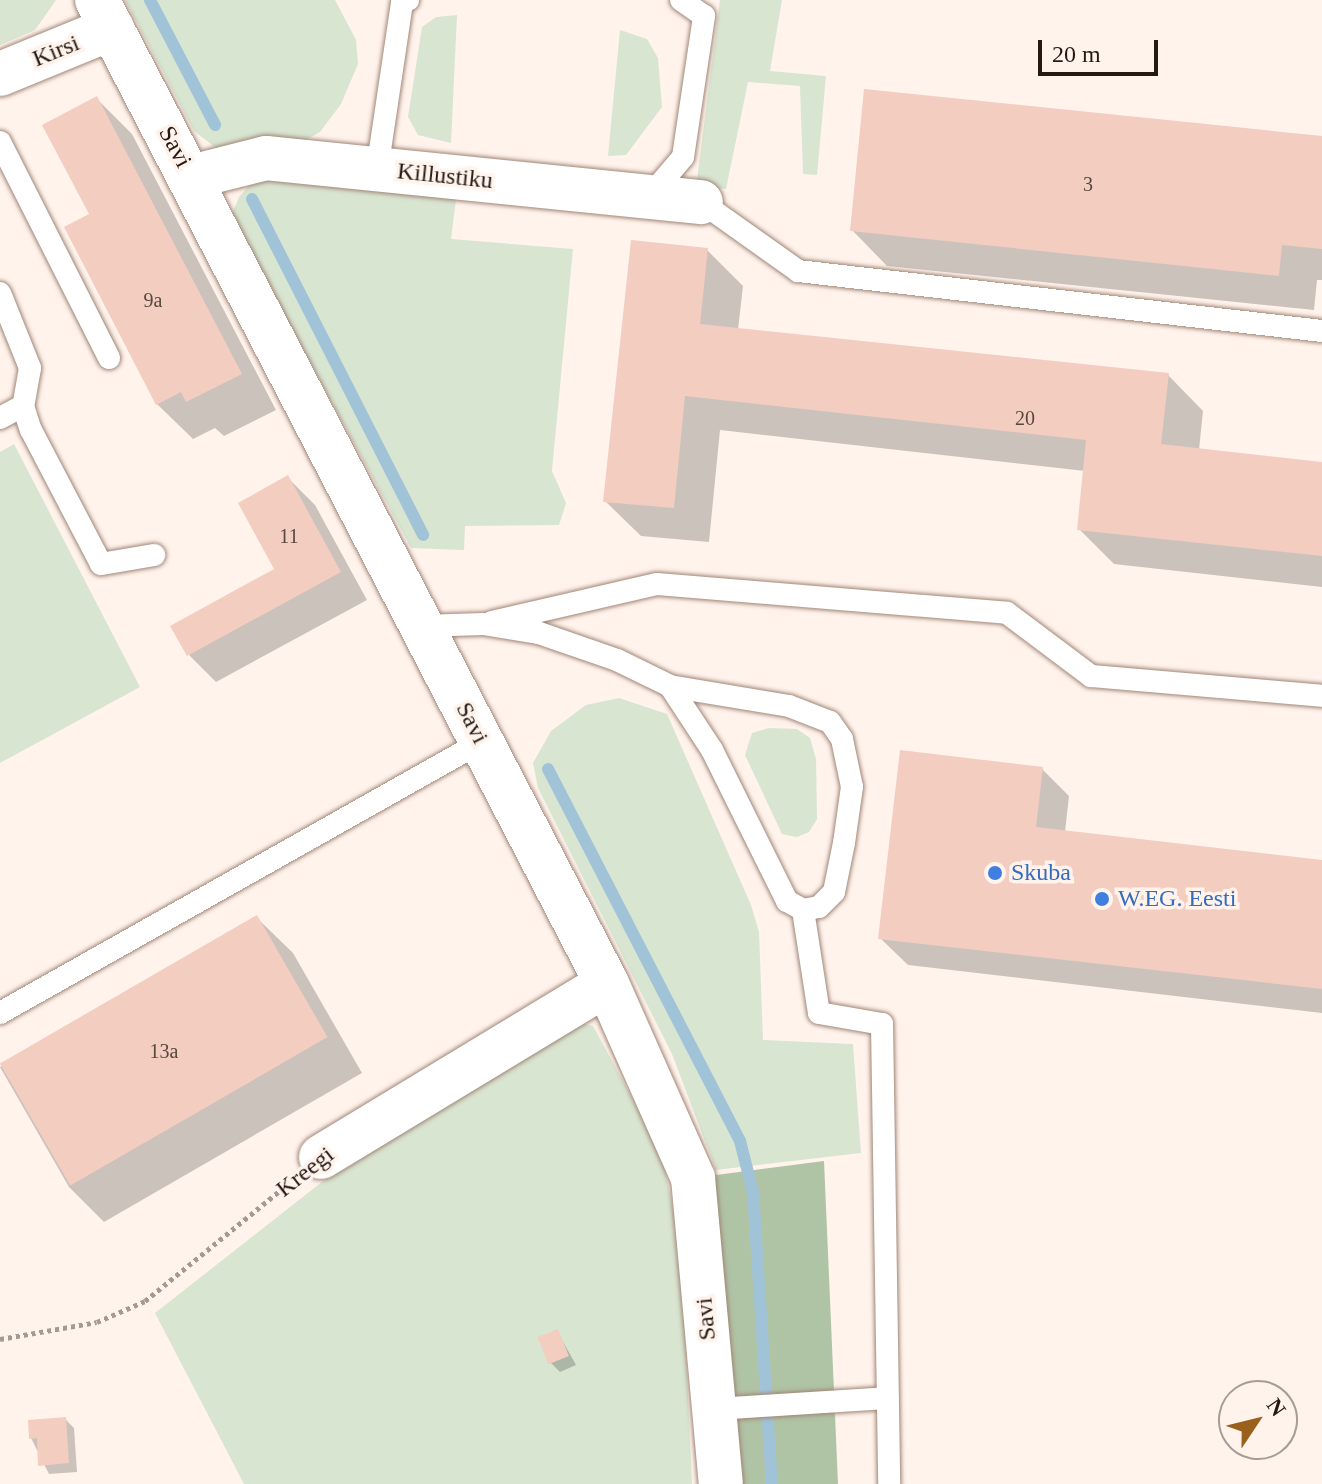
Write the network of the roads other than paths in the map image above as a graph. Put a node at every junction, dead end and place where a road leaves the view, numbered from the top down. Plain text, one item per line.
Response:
1 (408, 0) edge
2 (681, 0) edge
3 (104, 14) edge
4 (0, 74) edge
5 (0, 142) edge
6 (377, 170) junction
7 (191, 177) junction
8 (649, 197) junction
9 (701, 202) joint
10 (0, 293) edge
11 (1322, 331) edge
12 (109, 358) dead end
13 (23, 406) junction
14 (0, 418) edge
15 (154, 555) dead end
16 (483, 624) junction
17 (421, 626) junction
18 (670, 686) junction
19 (1322, 696) edge
20 (481, 742) junction
21 (803, 910) junction
22 (607, 984) junction
23 (0, 1013) edge
24 (321, 1157) road end
25 (888, 1398) junction
26 (732, 1408) junction
27 (721, 1484) edge
28 (889, 1484) edge

1 - 6 lane
2 - 8 lane
3 - 4 street, Kirsi
3 - 7 street, Savi
5 - 12 lane
6 - 7 street, Killustiku
6 - 8 street, Killustiku
7 - 17 street, Savi
8 - 9 street, Killustiku
9 - 11 lane
10 - 13 lane
13 - 14 lane
13 - 15 lane
16 - 17 lane
16 - 18 lane
16 - 19 lane
17 - 20 street, Savi
18 - 21 lane
18 - 21 lane
20 - 22 street, Savi
20 - 23 lane
21 - 25 lane
22 - 24 street, Kreegi
22 - 26 street, Savi
25 - 26 lane
25 - 28 lane
26 - 27 street, Savi

